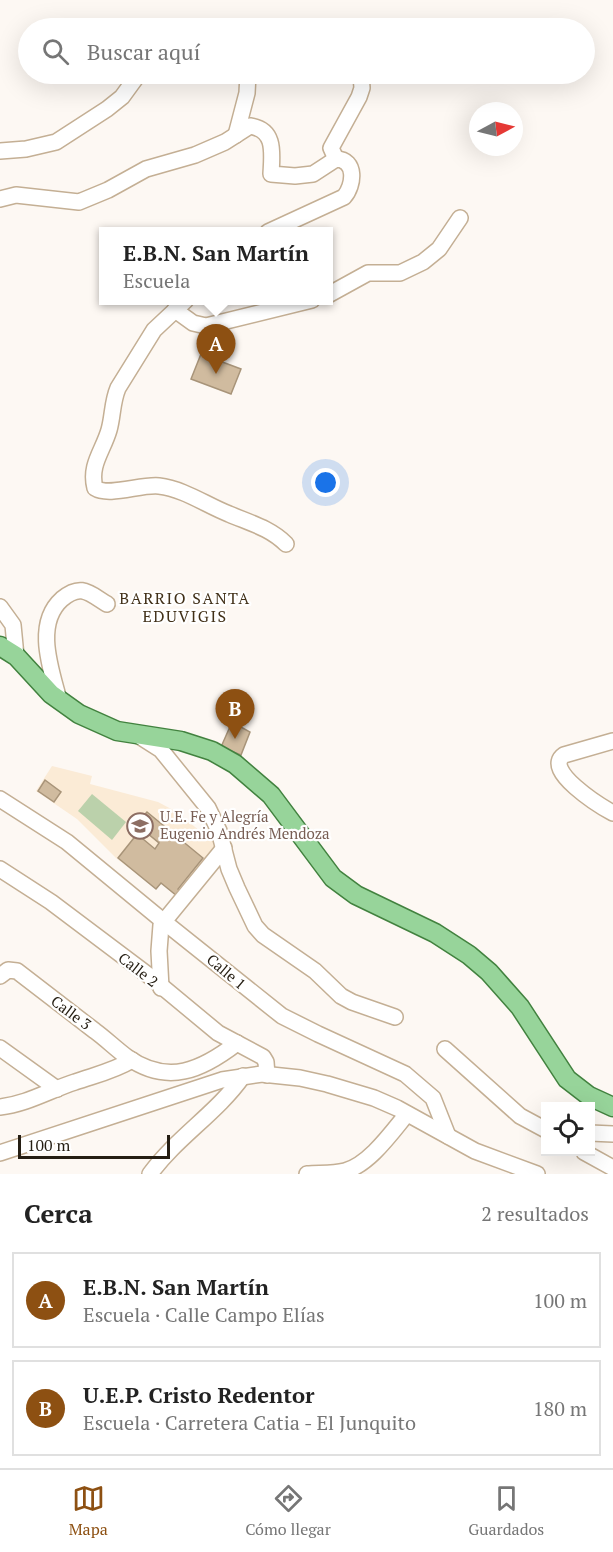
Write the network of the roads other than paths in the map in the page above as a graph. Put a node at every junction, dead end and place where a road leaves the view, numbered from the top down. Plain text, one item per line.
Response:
1 (131, 84) edge
2 (247, 84) edge
3 (361, 84) edge
4 (236, 135) junction
5 (0, 151) edge
6 (336, 159) junction
7 (0, 199) edge
8 (460, 218) dead end
9 (277, 227) edge
10 (333, 292) edge
11 (180, 305) edge
12 (292, 305) edge
13 (286, 544) dead end
14 (106, 604) dead end
15 (0, 607) edge
16 (0, 646) edge
17 (16, 656) junction
18 (59, 700) junction
19 (136, 734) junction
20 (613, 741) edge
21 (0, 799) edge
22 (613, 813) edge
23 (224, 848) junction
24 (0, 869) edge
25 (163, 921) junction
26 (4, 973) edge
27 (161, 988) junction
28 (395, 1017) dead end
29 (237, 1043) junction
30 (0, 1048) edge
31 (445, 1048) dead end
32 (132, 1060) junction
33 (267, 1075) junction
34 (243, 1076) junction
35 (57, 1089) junction
36 (0, 1107) edge
37 (613, 1107) edge
38 (407, 1114) junction
39 (541, 1127) edge
40 (595, 1133) edge
41 (613, 1134) edge
42 (448, 1136) junction
43 (0, 1153) edge
44 (591, 1156) edge
45 (613, 1168) edge
46 (150, 1174) edge
47 (307, 1174) edge
48 (537, 1174) edge

1 - 5 street
2 - 4 street
3 - 6 street
4 - 6 street
4 - 7 street
6 - 9 street
8 - 10 street
11 - 12 street
11 - 13 street
14 - 18 street
15 - 17 street
16 - 17 main road
17 - 18 main road
18 - 19 main road
19 - 23 street
19 - 37 main road
20 - 22 street
21 - 25 street, Calle 1
23 - 25 street
23 - 28 street
24 - 27 street, Calle 2
25 - 27 street
25 - 42 street, Calle 1
26 - 32 street, Calle 3
27 - 29 street, Calle 2
29 - 32 street, Calle 3
29 - 33 street, Calle 2
30 - 35 street
31 - 39 street
32 - 35 street
33 - 34 street
33 - 38 street
34 - 43 street
34 - 46 street
35 - 36 street
38 - 42 street
38 - 47 street
40 - 41 street
42 - 48 street
44 - 45 street

